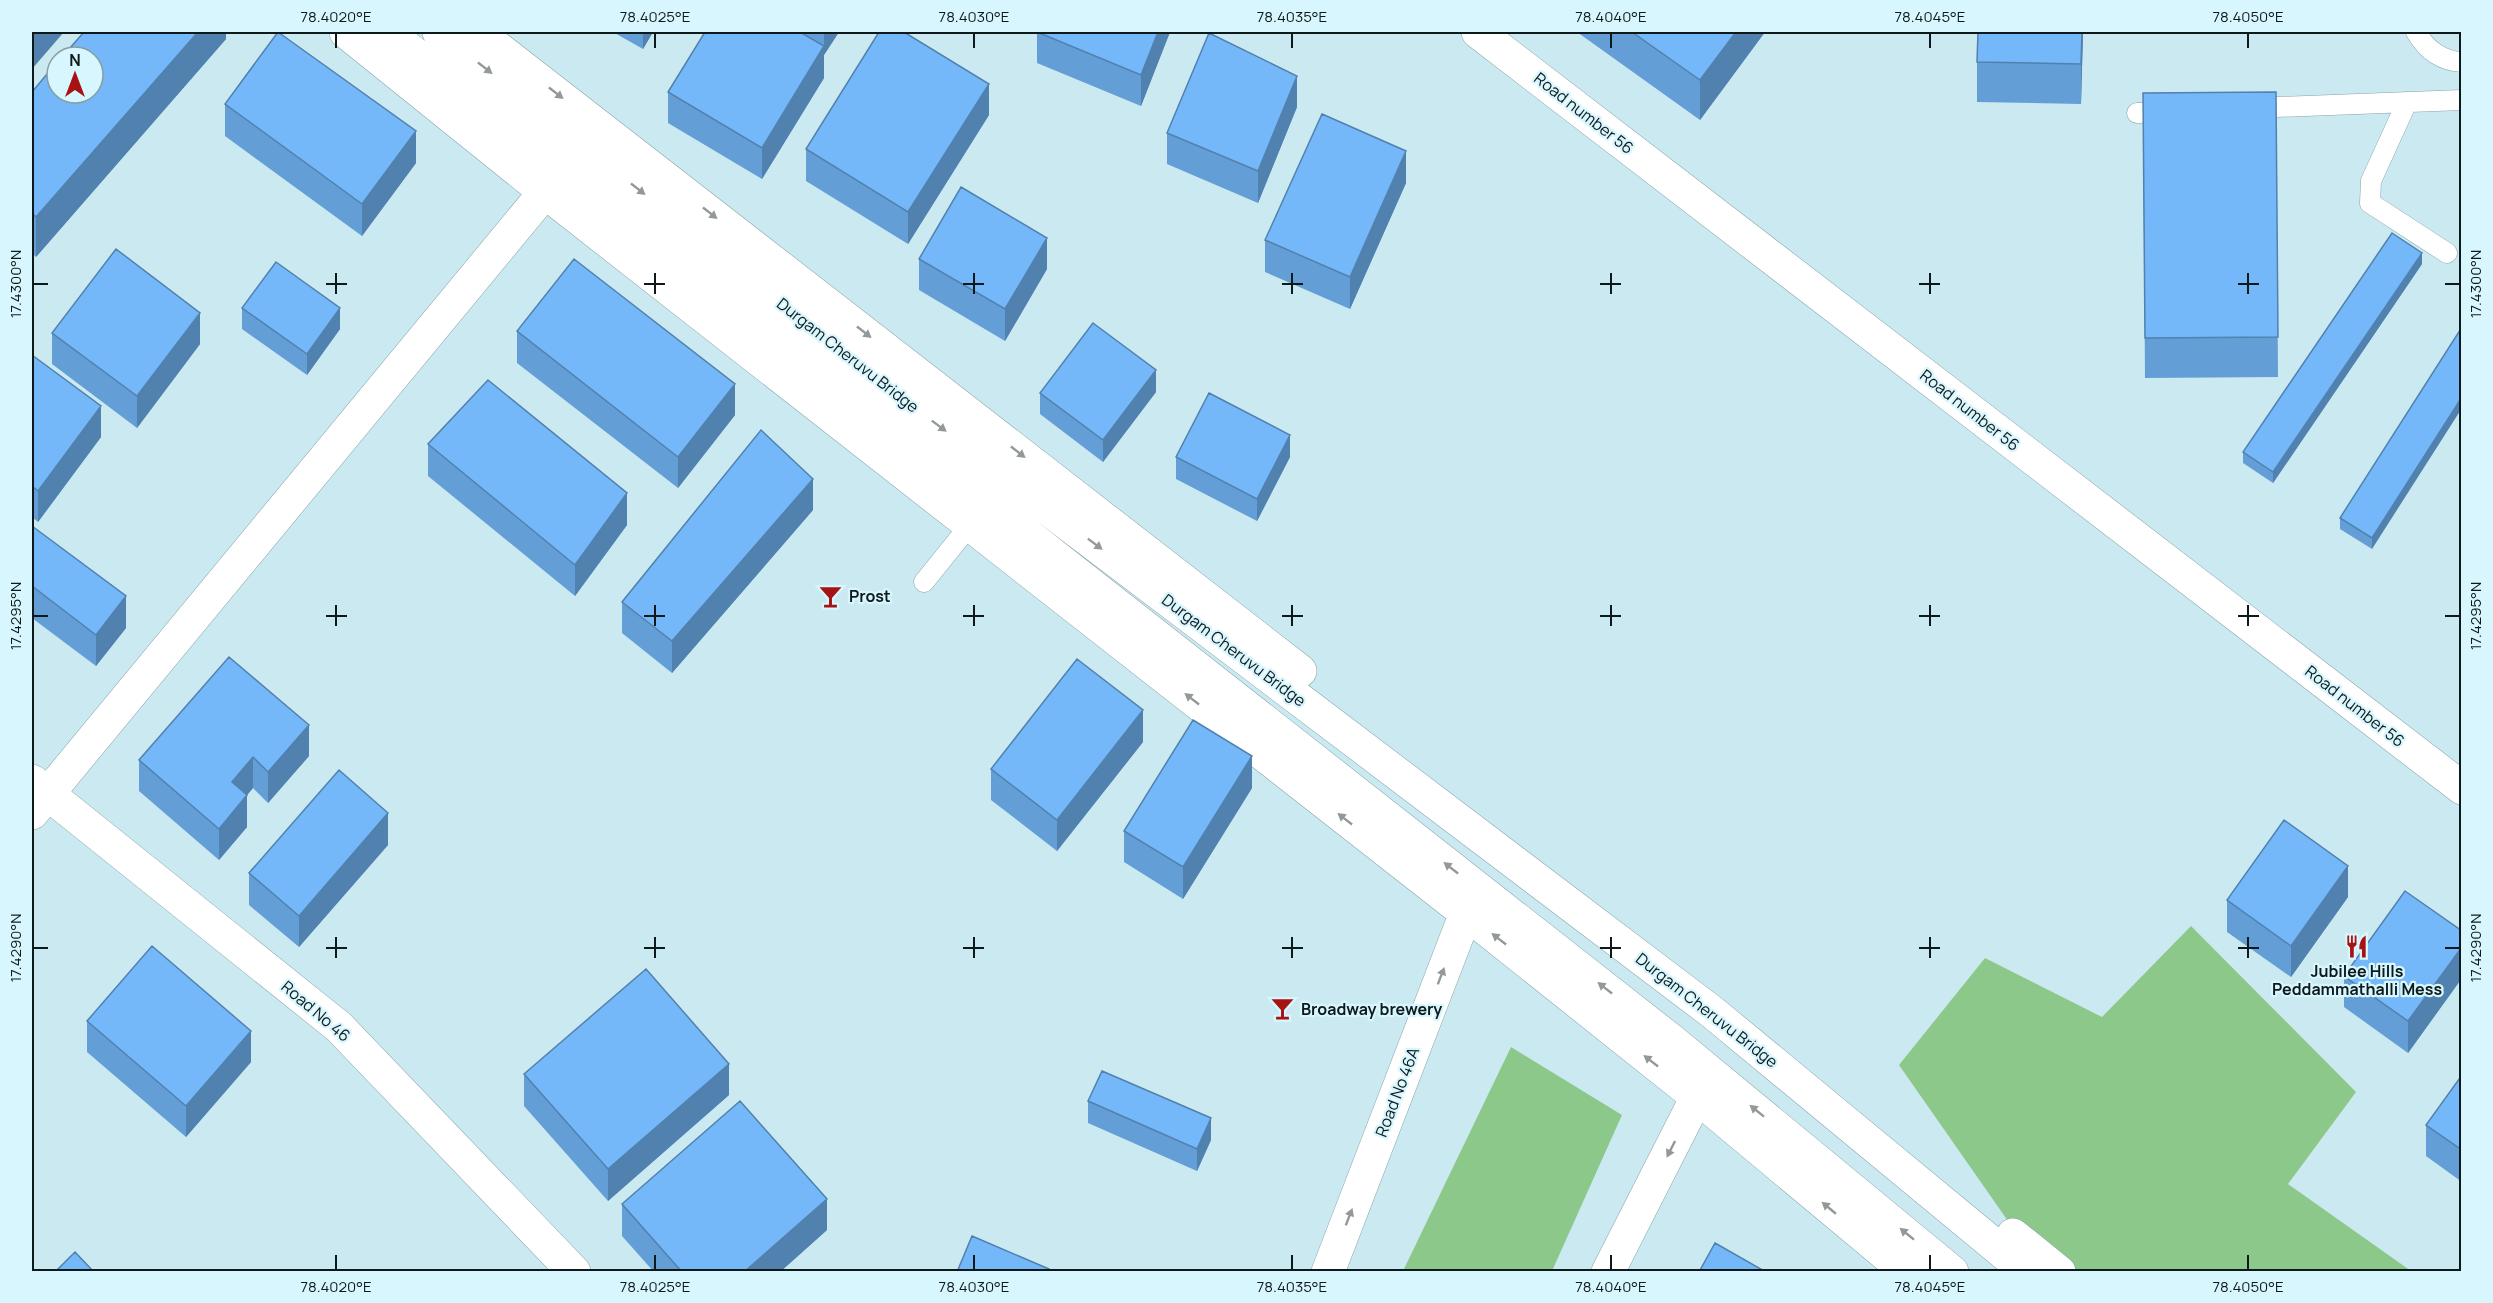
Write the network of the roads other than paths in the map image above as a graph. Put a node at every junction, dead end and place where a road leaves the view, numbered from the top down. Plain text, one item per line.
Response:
1 (346, 32) edge
2 (387, 32) edge
3 (439, 32) edge
4 (477, 32) edge
5 (1478, 32) edge
6 (2416, 32) edge
7 (2462, 62) edge
8 (2462, 100) edge
9 (2406, 102) junction
10 (2231, 109) edge
11 (2184, 111) edge
12 (2138, 113) dead end
13 (545, 192) junction
14 (2447, 253) dead end
15 (970, 525) junction
16 (924, 582) dead end
17 (2462, 788) edge
18 (37, 796) edge
19 (1466, 913) junction
20 (1697, 1097) junction
21 (574, 1272) edge
22 (1328, 1272) edge
23 (1608, 1272) edge
24 (1907, 1272) edge
25 (1953, 1272) edge
26 (2027, 1272) edge
27 (2059, 1272) edge

1 - 13 main road
25 -> 2 main road, Durgam Cheruvu Bridge
3 -> 26 main road, Durgam Cheruvu Bridge
4 -> 27 main road
5 - 17 main road, Road number 56
6 - 7 lane
8 - 9 lane
9 - 10 lane
9 - 14 lane
11 - 12 lane
13 - 15 main road
13 - 18 main road
15 - 16 lane
19 -> 15 main road
18 - 21 main road, Road No 46
20 -> 19 main road
22 -> 19 main road, Road No 46A
20 -> 23 main road
24 -> 20 main road

